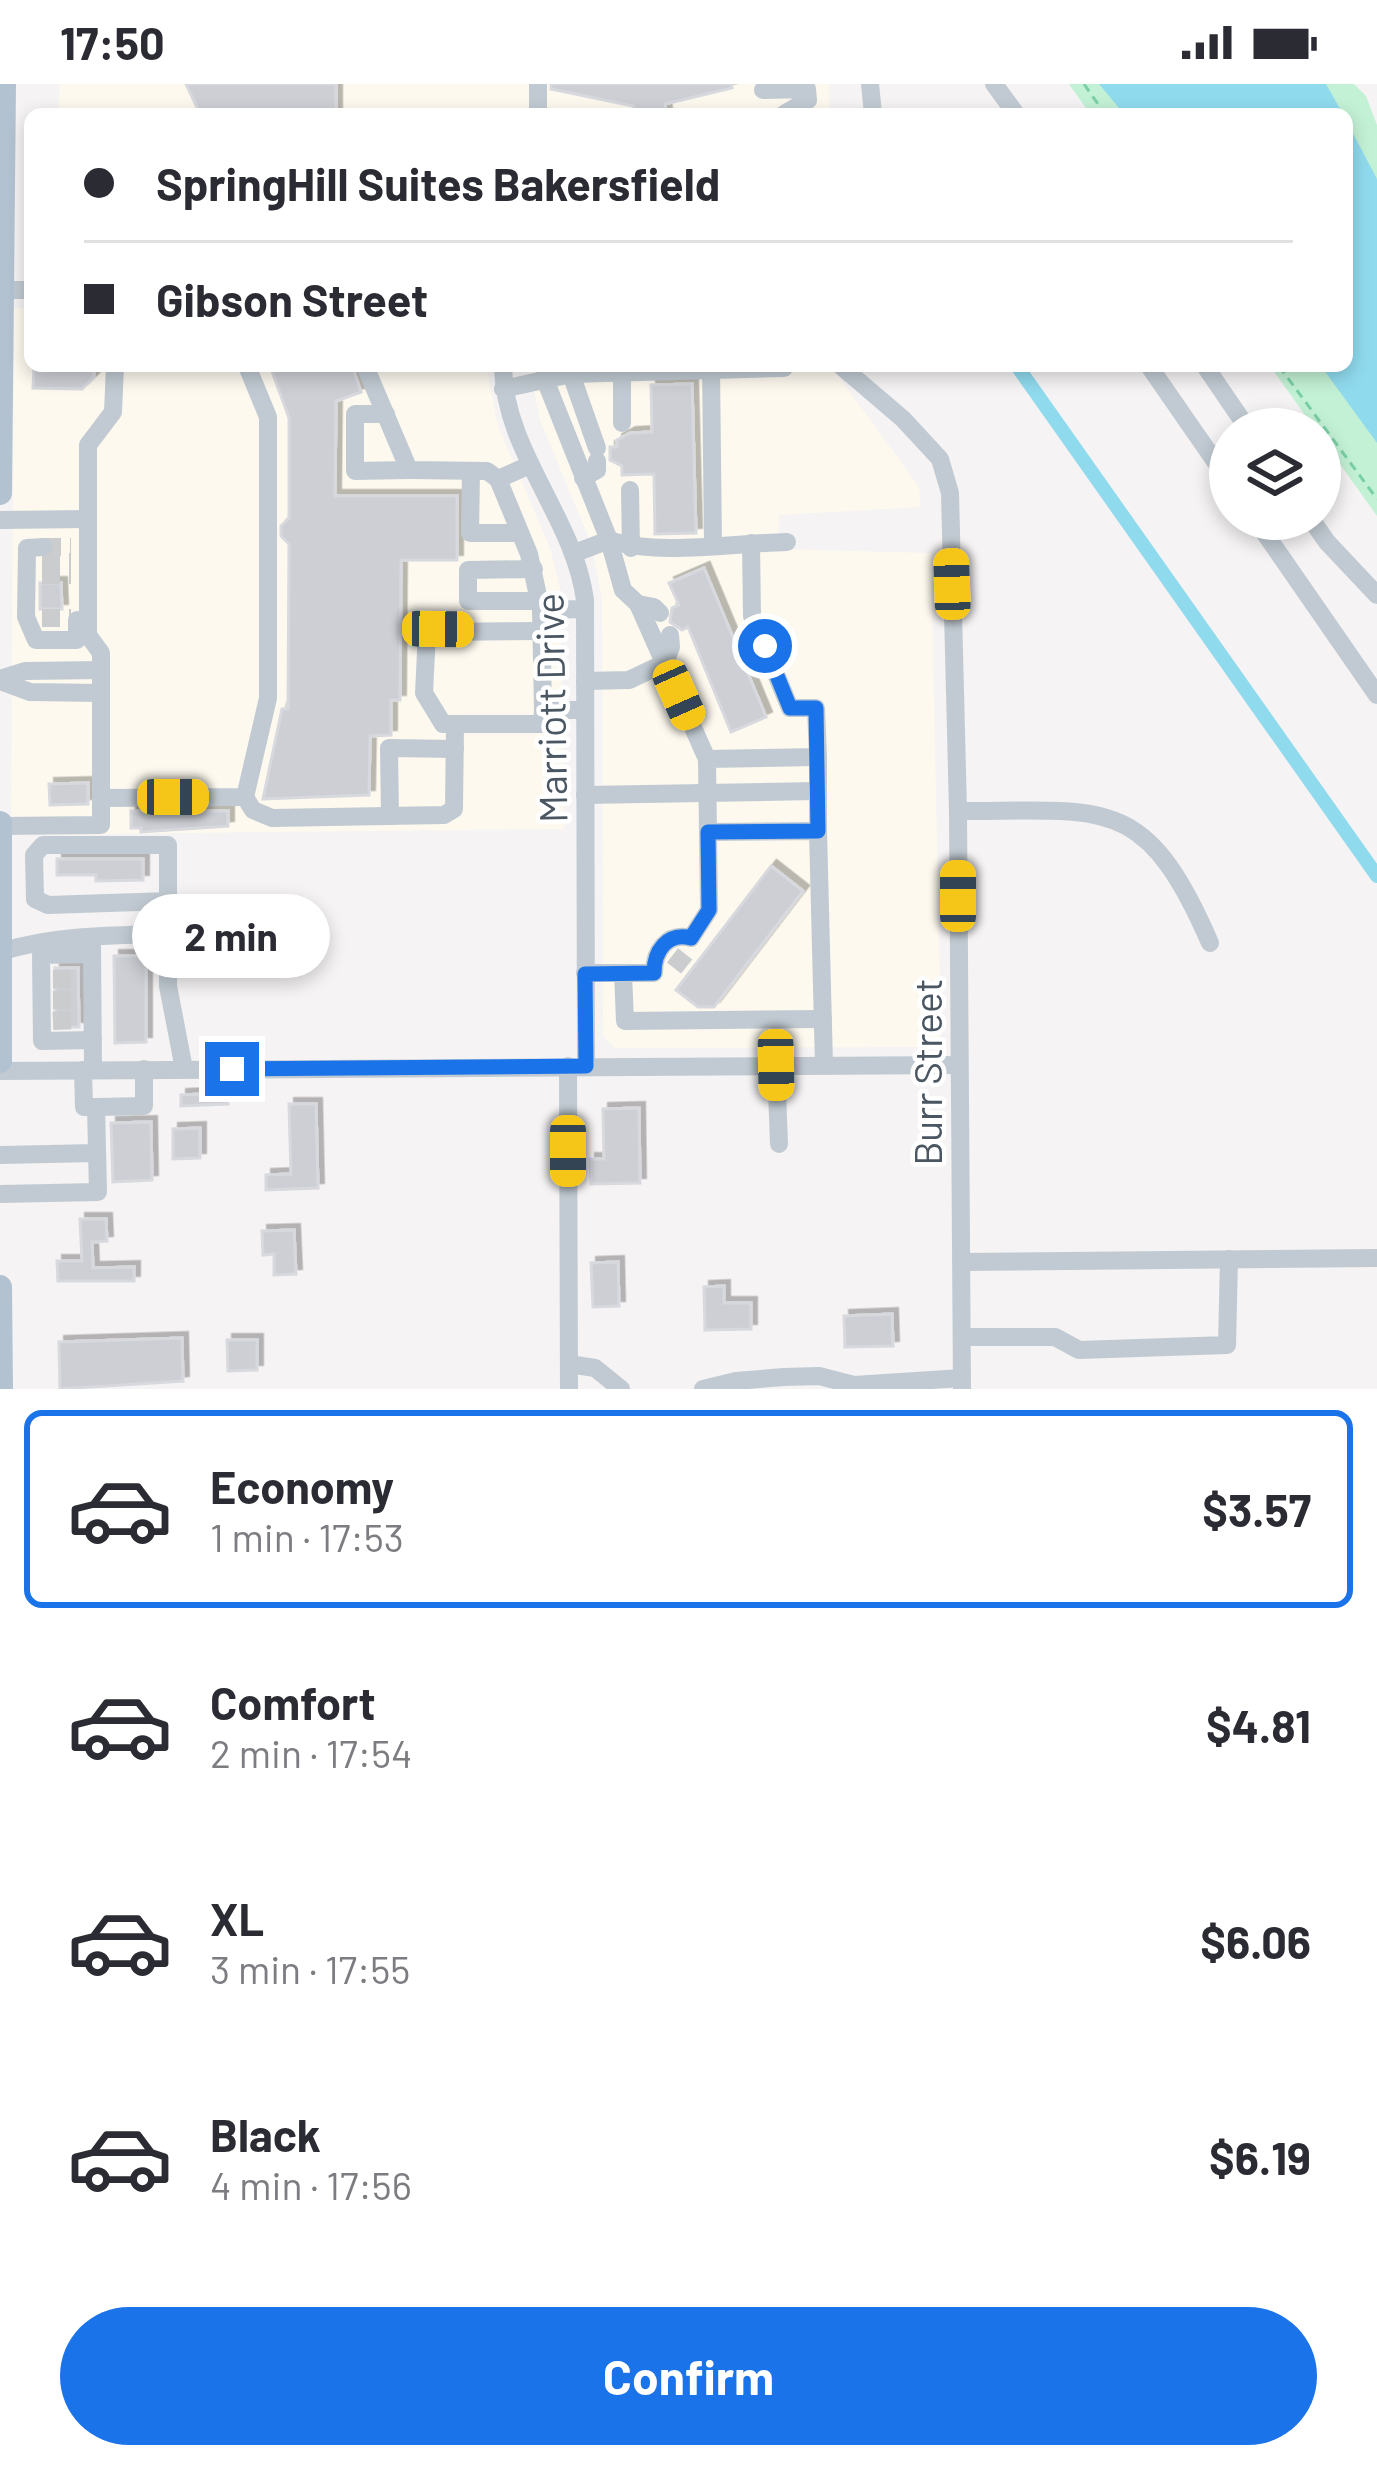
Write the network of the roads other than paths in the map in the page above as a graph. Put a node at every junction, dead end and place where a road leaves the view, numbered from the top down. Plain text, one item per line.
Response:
1 (4, 84) edge
2 (763, 87) edge
3 (794, 108) edge
4 (1, 290) edge
5 (115, 372) edge
6 (249, 372) edge
7 (367, 372) edge
8 (503, 372) edge
9 (658, 372) edge
10 (711, 372) edge
11 (849, 372) edge
12 (1153, 372) edge
13 (1209, 372) edge
14 (571, 374) junction
15 (622, 374) junction
16 (544, 377) junction
17 (503, 389) junction
18 (1234, 408) edge
19 (386, 414) junction
20 (622, 422) dead end
21 (1209, 453) edge
22 (530, 465) junction
23 (410, 470) junction
24 (471, 471) junction
25 (583, 478) junction
26 (498, 479) junction
27 (630, 490) dead end
28 (0, 493) edge
29 (88, 519) junction
30 (0, 520) edge
31 (520, 533) junction
32 (609, 540) junction
33 (1270, 540) edge
34 (1326, 540) edge
35 (787, 542) dead end
36 (751, 543) junction
37 (713, 544) junction
38 (632, 548) junction
39 (575, 553) junction
40 (36, 564) dead end
41 (533, 569) junction
42 (1377, 595) edge
43 (638, 604) junction
44 (541, 605) junction
45 (584, 609) junction
46 (660, 613) dead end
47 (78, 628) junction
48 (541, 631) junction
49 (670, 634) dead end
50 (665, 663) junction
51 (101, 670) junction
52 (0, 680) edge
53 (585, 681) junction
54 (101, 692) junction
55 (1377, 694) edge
56 (543, 710) junction
57 (585, 710) junction
58 (455, 724) junction
59 (455, 749) junction
60 (818, 758) junction
61 (707, 759) junction
62 (818, 791) junction
63 (708, 793) junction
64 (585, 795) junction
65 (245, 797) junction
66 (101, 798) junction
67 (958, 811) junction
68 (390, 816) junction
69 (0, 825) edge
70 (818, 831) junction
71 (708, 832) junction
72 (169, 901) junction
73 (169, 934) junction
74 (1210, 943) dead end
75 (92, 945) junction
76 (1, 952) edge
77 (674, 968) tunnel mouth
78 (623, 973) junction
79 (654, 973) junction
80 (585, 974) junction
81 (823, 1018) junction
82 (93, 1040) junction
83 (0, 1061) edge
84 (776, 1065) junction
85 (824, 1065) junction
86 (958, 1065) junction
87 (577, 1066) junction
88 (144, 1069) junction
89 (184, 1069) junction
90 (88, 1070) junction
91 (0, 1071) edge
92 (96, 1107) junction
93 (779, 1144) dead end
94 (97, 1153) junction
95 (0, 1155) edge
96 (0, 1194) edge
97 (1377, 1258) edge
98 (1228, 1259) junction
99 (961, 1262) junction
100 (0, 1287) edge
101 (962, 1337) junction
102 (569, 1364) junction
103 (962, 1384) edge
104 (1, 1389) edge
105 (569, 1389) edge
106 (621, 1389) edge
107 (703, 1389) edge

1 - 4 main road
2 - 3 street
4 - 28 main road
5 - 29 street
6 - 65 street
7 - 19 street
8 - 17 street, Marriott Drive
9 - 15 street
10 - 37 street
11 - 67 street, Burr Street
12 - 21 street
13 - 18 street
14 - 15 street
14 - 16 street
14 - 25 street
15 - 20 street
16 - 17 street
16 - 25 street
17 - 22 street, Marriott Drive
19 - 23 street
19 - 23 street
22 - 26 street
22 - 39 street, Marriott Drive
23 - 24 street
24 - 26 street
24 - 31 street
25 - 32 street
26 - 31 street
27 - 38 street
29 - 30 street
29 - 47 street
31 - 41 street
32 - 38 street
32 - 39 street
32 - 43 street
33 - 55 street
34 - 42 street
35 - 36 street
36 - 37 street
36 - 60 street
37 - 38 street
39 - 45 street, Marriott Drive
40 - 47 street
41 - 44 street
41 - 44 street
43 - 46 street
43 - 50 street
44 - 45 street
44 - 48 street
45 - 53 street, Marriott Drive
47 - 51 street
48 - 56 street
48 - 58 street
49 - 50 street
50 - 53 street
50 - 61 street
51 - 52 street
51 - 54 street
52 - 54 street
53 - 57 street, Marriott Drive
54 - 66 street
56 - 57 street
56 - 58 street
57 - 64 street, Marriott Drive
58 - 59 street
59 - 68 street
59 - 68 street
60 - 61 street
60 - 62 street
61 - 63 street
62 - 63 street
62 - 70 street
63 - 64 street
63 - 71 street
64 - 80 street, Marriott Drive
65 - 66 street
65 - 68 street
66 - 69 street
67 - 74 street
67 - 86 street, Burr Street
69 - 76 main road
70 - 71 street
70 - 81 street
71 - 79 street
72 - 72 street
72 - 73 street
73 - 75 street
73 - 89 street
75 - 76 street
75 - 82 street
75 - 82 street
76 - 83 main road
77 - 79 street
78 - 79 street
78 - 80 street
78 - 81 street
80 - 87 street, Marriott Drive
81 - 85 street
82 - 90 street
84 - 85 street
84 - 87 street
84 - 93 street
85 - 86 street
86 - 99 street, Burr Street
87 - 89 street
87 - 102 street, Marriott Drive
88 - 89 street
88 - 90 street
88 - 92 street
90 - 91 street
90 - 92 street
92 - 94 street
94 - 95 street
94 - 96 street
97 - 98 street
98 - 99 street
98 - 101 street
99 - 101 street, Burr Street
100 - 104 main road
101 - 103 street, Burr Street
102 - 105 street, Marriott Drive
102 - 106 street
103 - 107 street

